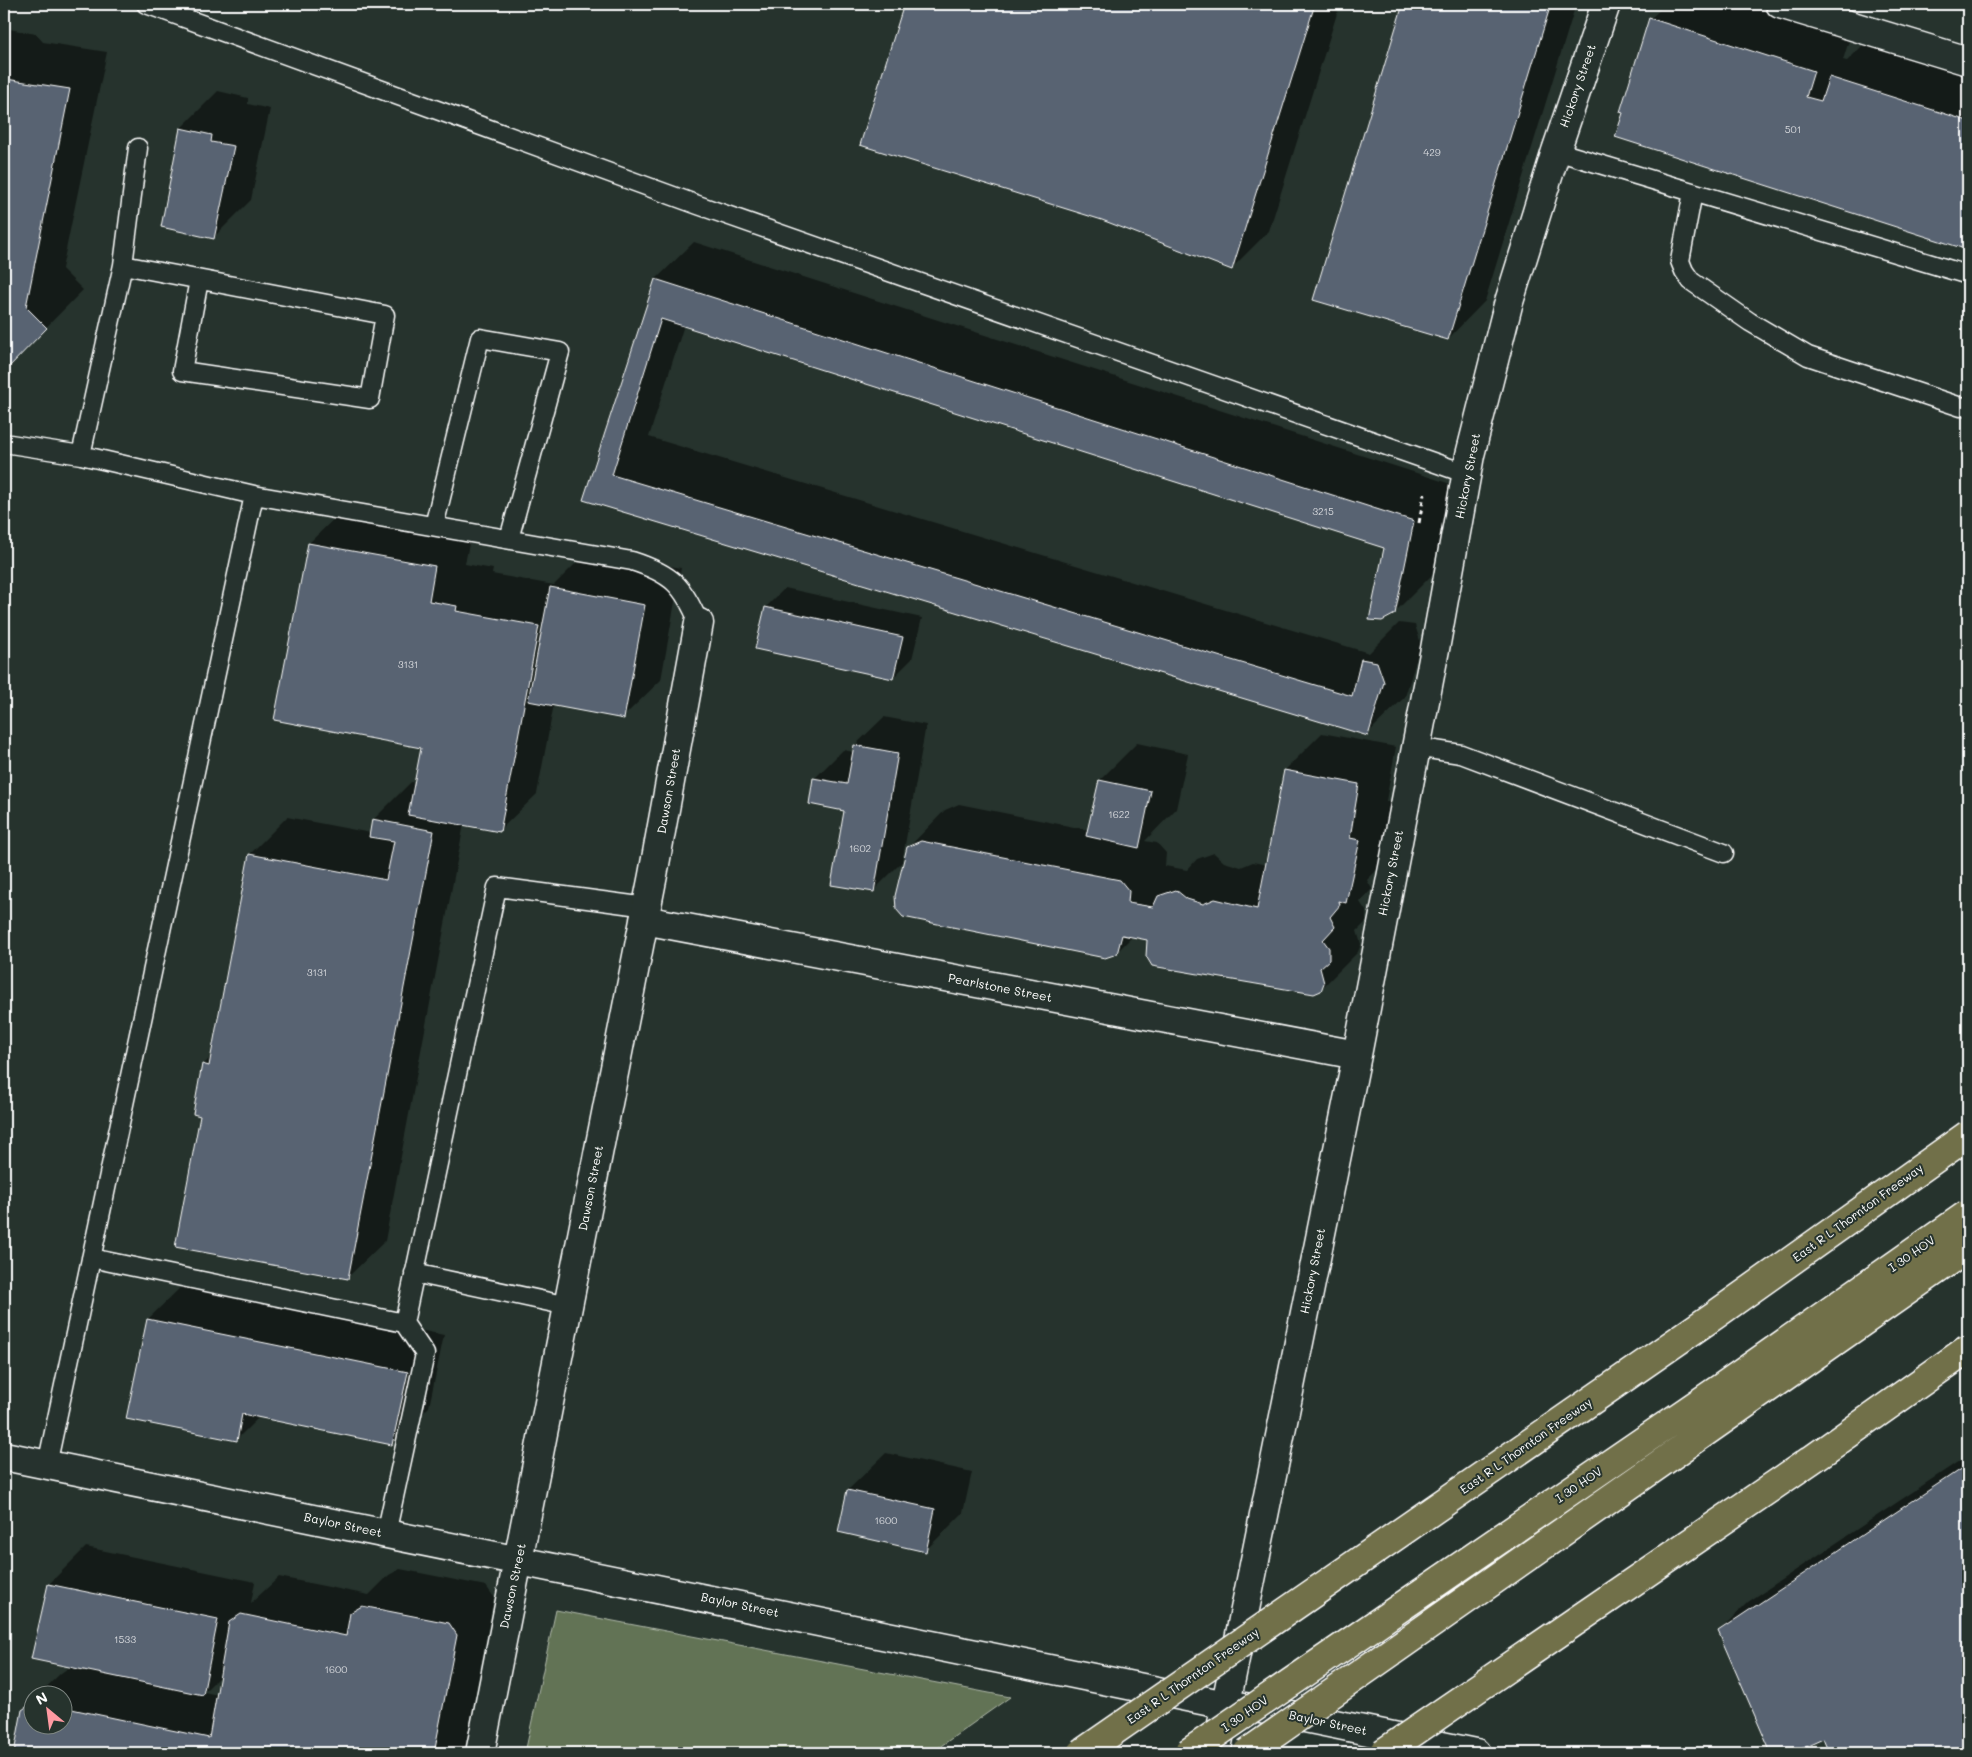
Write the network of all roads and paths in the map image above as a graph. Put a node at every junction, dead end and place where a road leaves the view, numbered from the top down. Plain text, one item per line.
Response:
1 (146, 4) edge
2 (1606, 4) edge
3 (1780, 4) edge
4 (166, 7) edge
5 (1968, 61) edge
6 (138, 148) dead end
7 (1556, 151) junction
8 (1693, 192) junction
9 (123, 265) junction
10 (1968, 275) edge
11 (199, 280) junction
12 (1968, 406) edge
13 (4, 443) edge
14 (81, 455) junction
15 (1467, 474) junction
16 (1424, 494) dead end
17 (254, 495) junction
18 (1419, 523) dead end
19 (434, 526) junction
20 (509, 539) junction
21 (699, 623) joint
22 (1415, 747) junction
23 (1724, 853) dead end
24 (646, 913) junction
25 (1357, 1055) junction
26 (1968, 1134) edge
27 (1968, 1214) edge
28 (1968, 1248) edge
29 (91, 1258) junction
30 (414, 1273) junction
31 (568, 1306) junction
32 (404, 1323) junction
33 (1968, 1349) edge
34 (4, 1456) edge
35 (47, 1465) junction
36 (386, 1534) junction
37 (518, 1560) junction
38 (1226, 1705) junction
39 (480, 1753) edge
40 (1082, 1753) edge
41 (1188, 1753) edge
42 (1216, 1753) edge
43 (1247, 1753) edge
44 (1383, 1753) edge
45 (1476, 1753) edge

1 - 4 lane
2 - 7 street, Hickory Street
3 - 5 street
4 - 15 lane
6 - 9 lane
7 - 8 lane
7 - 15 street, Hickory Street
8 - 10 lane
8 - 12 lane
9 - 11 lane
9 - 14 lane
11 - 11 lane
13 - 14 lane
14 - 17 lane
15 - 22 street, Hickory Street
16 - 18 path
17 - 19 lane
17 - 29 lane
19 - 20 lane
19 - 20 lane
20 - 21 lane
21 - 24 street, Dawson Street
22 - 23 lane
22 - 25 street, Hickory Street
24 - 25 street, Pearlstone Street
24 - 30 lane
24 - 31 street, Dawson Street
25 - 38 street, Hickory Street
26 - 40 highway, East R L Thornton Freeway, bridge
27 - 41 highway, I 30 HOV, bridge
28 - 43 highway, bridge
29 - 32 lane
29 - 35 lane
30 - 31 lane
30 - 32 lane
31 - 37 street, Dawson Street
32 - 36 lane
33 - 44 highway, bridge
34 - 35 street, Baylor Street
35 - 36 street, Baylor Street
36 - 37 street, Baylor Street
37 - 38 street, Baylor Street
37 - 39 street, Dawson Street
38 - 42 street, Hickory Street
38 - 45 street, Baylor Street

